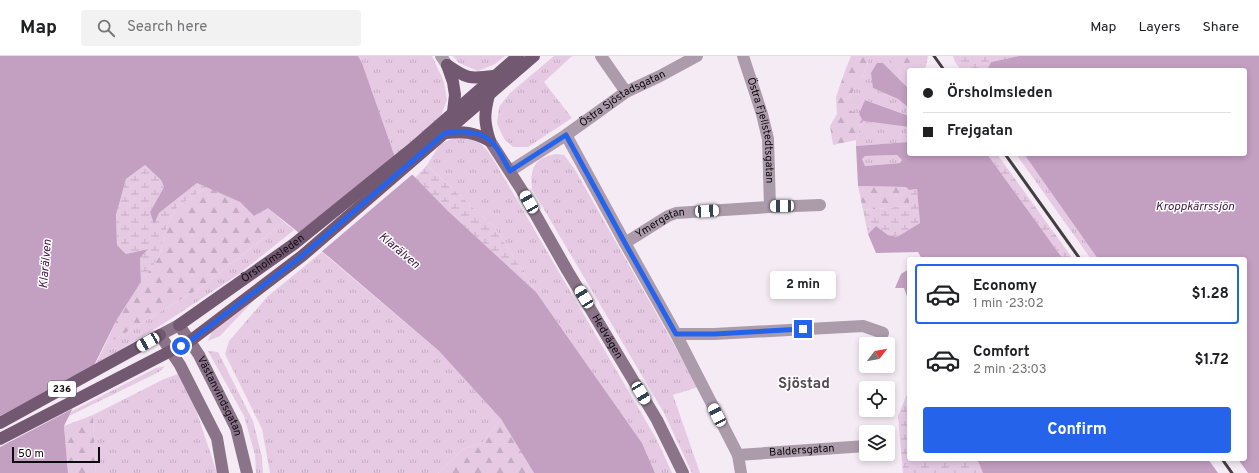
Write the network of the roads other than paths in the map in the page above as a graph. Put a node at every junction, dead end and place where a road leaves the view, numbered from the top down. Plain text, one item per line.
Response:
1 (518, 56) edge
2 (534, 56) edge
3 (601, 56) edge
4 (697, 56) edge
5 (743, 56) edge
6 (444, 60) edge
7 (494, 76) junction
8 (626, 92) junction
9 (489, 95) junction
10 (453, 112) junction
11 (445, 133) junction
12 (566, 135) junction
13 (490, 141) junction
14 (416, 151) junction
15 (510, 171) junction
16 (820, 205) dead end
17 (770, 207) junction
18 (625, 243) junction
19 (179, 325) junction
20 (883, 333) dead end
21 (676, 334) junction
22 (160, 335) junction
23 (190, 341) junction
24 (171, 352) junction
25 (0, 423) edge
26 (0, 439) edge
27 (859, 446) edge
28 (738, 455) junction
29 (223, 473) edge
30 (247, 473) edge
31 (683, 473) edge
32 (741, 473) edge

1 - 7 main road, Örsholmsleden / 236
2 - 9 main road, Örsholmsleden / 236
3 - 8 street
4 - 8 street, Östra Sjöstadsgatan
5 - 17 street, Östra Fjellstedtsgatan
6 - 7 main road
6 - 10 main road
7 - 10 main road, Örsholmsleden / 236
8 - 12 street, Östra Sjöstadsgatan
9 - 11 main road, Örsholmsleden / 236
9 - 13 main road
10 - 14 main road, Örsholmsleden / 236
11 - 13 main road
11 - 14 main road, Örsholmsleden / 236
12 - 15 street, Östra Sjöstadsgatan
12 - 18 street
13 - 15 street, Hedvägen
14 - 19 main road, Örsholmsleden / 236
14 - 23 main road, Örsholmsleden / 236
15 - 31 street, Hedvägen
16 - 17 street, Ymergatan
17 - 18 street, Ymergatan
18 - 21 street
19 - 22 street, Örsholmsleden / 236
19 - 23 street, Västanvindsgatan
20 - 21 street
21 - 28 street
22 - 24 street, Västanvindsgatan
22 - 25 main road, Örsholmsleden / 236
23 - 24 main road, Örsholmsleden / 236
23 - 30 street, Västanvindsgatan
24 - 26 main road, Örsholmsleden / 236
24 - 29 street, Västanvindsgatan
27 - 28 street, Baldersgatan
28 - 32 street

